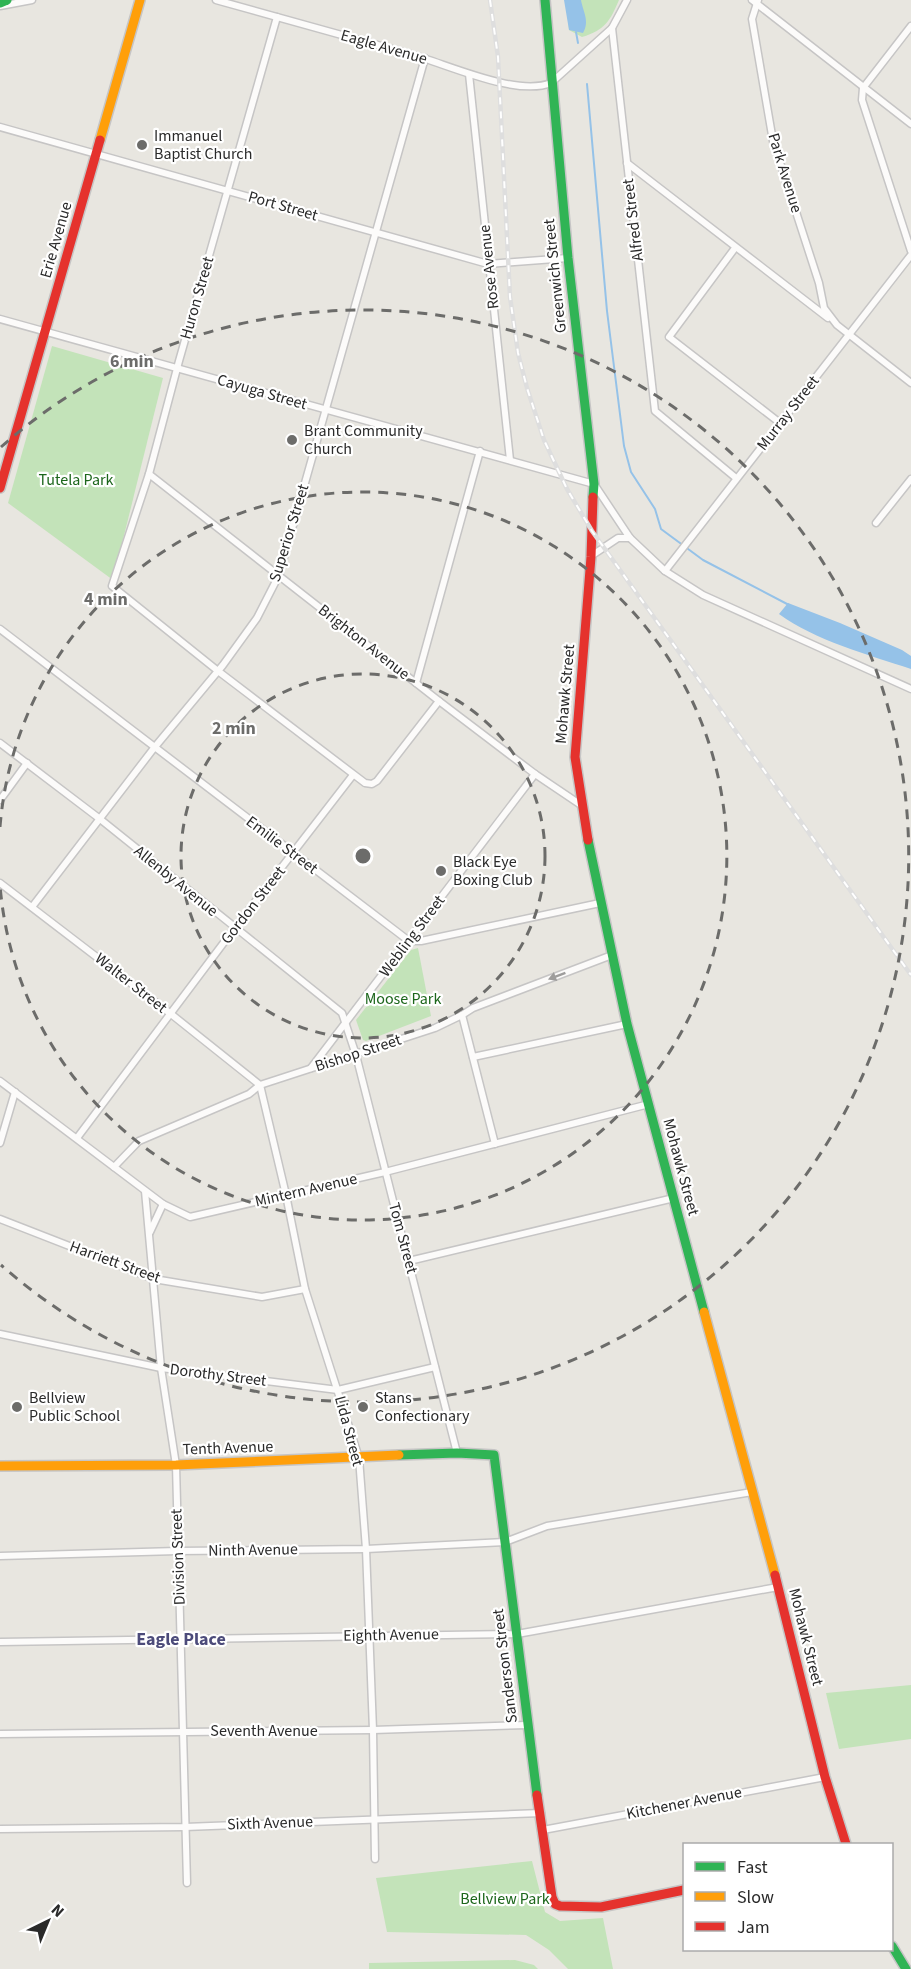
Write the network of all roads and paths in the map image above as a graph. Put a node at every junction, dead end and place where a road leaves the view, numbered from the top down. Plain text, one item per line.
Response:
1 (7, 0) edge
2 (32, 0) edge
3 (140, 0) edge
4 (216, 0) edge
5 (545, 0) edge
6 (627, 0) edge
7 (755, 1) edge
8 (0, 5) edge
9 (277, 17) junction
10 (911, 26) edge
11 (612, 28) junction
12 (425, 58) junction
13 (469, 74) junction
14 (552, 83) junction
15 (863, 88) junction
16 (911, 123) edge
17 (0, 127) edge
18 (96, 153) junction
19 (627, 163) junction
20 (228, 190) junction
21 (375, 233) junction
22 (735, 248) junction
23 (911, 253) edge
24 (568, 258) junction
25 (488, 264) junction
26 (0, 319) edge
27 (837, 325) junction
28 (46, 332) junction
29 (849, 335) junction
30 (177, 368) junction
31 (911, 383) edge
32 (325, 410) junction
33 (780, 423) junction
34 (480, 452) junction
35 (510, 460) junction
36 (150, 474) junction
37 (736, 478) junction
38 (911, 479) edge
39 (594, 484) junction
40 (0, 488) edge
41 (876, 523) dead end
42 (630, 538) junction
43 (591, 556) junction
44 (665, 571) junction
45 (279, 575) junction
46 (0, 629) edge
47 (218, 671) junction
48 (416, 683) junction
49 (911, 688) edge
50 (439, 701) junction
51 (0, 743) edge
52 (154, 748) junction
53 (27, 763) junction
54 (535, 774) junction
55 (353, 776) junction
56 (0, 800) edge
57 (581, 805) junction
58 (100, 819) junction
59 (294, 854) junction
60 (0, 884) edge
61 (600, 903) junction
62 (32, 907) junction
63 (234, 929) junction
64 (409, 942) junction
65 (612, 955) junction
66 (171, 1014) junction
67 (462, 1015) junction
68 (346, 1023) junction
69 (627, 1024) junction
70 (356, 1055) junction
71 (473, 1058) junction
72 (310, 1069) junction
73 (0, 1081) edge
74 (260, 1085) junction
75 (15, 1092) junction
76 (649, 1104) junction
77 (76, 1138) junction
78 (0, 1143) edge
79 (495, 1144) junction
80 (114, 1167) junction
81 (385, 1172) junction
82 (145, 1191) junction
83 (286, 1195) junction
84 (674, 1198) junction
85 (163, 1204) junction
86 (0, 1219) edge
87 (150, 1233) junction
88 (409, 1261) junction
89 (154, 1279) junction
90 (305, 1289) junction
91 (0, 1334) edge
92 (435, 1367) junction
93 (161, 1368) junction
94 (338, 1390) junction
95 (457, 1453) junction
96 (359, 1458) junction
97 (176, 1465) junction
98 (0, 1466) edge
99 (752, 1492) junction
100 (505, 1542) junction
101 (366, 1549) junction
102 (177, 1551) junction
103 (0, 1556) edge
104 (778, 1587) junction
105 (369, 1635) junction
106 (517, 1635) junction
107 (181, 1639) junction
108 (0, 1642) edge
109 (527, 1725) junction
110 (373, 1730) junction
111 (184, 1731) junction
112 (0, 1734) edge
113 (825, 1776) junction
114 (540, 1813) junction
115 (375, 1819) junction
116 (185, 1827) junction
117 (0, 1829) edge
118 (543, 1830) junction
119 (845, 1843) edge
120 (375, 1859) dead end
121 (187, 1883) dead end
122 (683, 1890) edge
123 (893, 1949) edge
124 (906, 1969) edge

1 - 8 street
2 - 8 street
3 - 18 street, Erie Avenue
4 - 9 street, Eagle Avenue
5 - 14 street, Greenwich Street
6 - 11 street
7 - 15 street
7 - 27 street, Park Avenue
9 - 12 street, Eagle Avenue
9 - 20 street, Huron Street
10 - 15 street
11 - 14 street
11 - 19 street, Alfred Street
12 - 13 street, Eagle Avenue
12 - 21 street, Superior Street
13 - 14 street, Eagle Avenue
13 - 25 street, Rose Avenue
14 - 24 street, Greenwich Street
15 - 16 street
15 - 23 street
17 - 18 street, Port Street
18 - 20 street, Port Street
18 - 28 street, Erie Avenue
19 - 22 street
19 - 37 street, Alfred Street
20 - 21 street, Port Street
20 - 30 street, Huron Street
21 - 25 street, Port Street
21 - 32 street, Superior Street
22 - 27 street
22 - 33 street
23 - 29 street, Murray Street
24 - 25 street, Port Street
24 - 39 street, Greenwich Street
25 - 35 street, Rose Avenue
26 - 28 street, Cayuga Street
27 - 29 street, Park Avenue
28 - 30 street, Cayuga Street
28 - 40 street, Erie Avenue
29 - 31 street, Park Avenue
29 - 33 street, Murray Street
30 - 32 street, Cayuga Street
30 - 36 street, Huron Street
32 - 34 street, Cayuga Street
32 - 45 street, Superior Street
33 - 37 street, Murray Street
34 - 35 street, Cayuga Street
34 - 48 street
35 - 39 street, Cayuga Street
36 - 45 street, Brighton Avenue
36 - 47 street, Huron Street
37 - 44 street, Murray Street
38 - 41 street
39 - 42 street, Greenwich Street
39 - 43 street, Mohawk Street
42 - 43 street
42 - 44 street, Greenwich Street
43 - 57 street, Mohawk Street
44 - 49 street, Greenwich Street
45 - 47 street, Superior Street
45 - 48 street, Brighton Avenue
46 - 52 street, Emilie Street
47 - 52 street, Superior Street
47 - 55 street
48 - 50 street, Brighton Avenue
50 - 54 street, Brighton Avenue
50 - 55 street
51 - 53 street, Allenby Avenue
52 - 58 street, Superior Street
52 - 59 street, Emilie Street
53 - 56 street
53 - 58 street, Allenby Avenue
54 - 57 street, Brighton Avenue
54 - 64 street, Webling Street
55 - 59 street, Gordon Street
57 - 61 street, Mohawk Street
58 - 62 street, Superior Street
58 - 63 street, Allenby Avenue
59 - 63 street, Gordon Street
59 - 64 street, Emilie Street
60 - 62 street, Walter Street
61 - 64 street
61 - 65 street, Mohawk Street
62 - 66 street, Walter Street
63 - 66 street, Gordon Street
63 - 68 street, Allenby Avenue
64 - 68 street, Webling Street
65 -> 67 street, Bishop Street
65 - 69 street, Mohawk Street
66 - 74 street, Walter Street
66 - 77 street, Gordon Street
67 - 70 street, Bishop Street
67 - 71 street
68 - 70 street, Tom Street
68 - 72 street, Webling Street
69 - 71 street
69 - 76 street, Mohawk Street
70 - 72 street, Bishop Street
70 - 81 street, Tom Street
71 - 79 street
72 - 74 street, Bishop Street
73 - 75 street, Mintern Avenue
74 - 80 street, Bishop Street
74 - 83 street, Lida Street
75 - 77 street, Mintern Avenue
75 - 78 street
76 - 79 street, Mintern Avenue
76 - 84 street, Mohawk Street
77 - 80 street, Mintern Avenue
79 - 81 street, Mintern Avenue
80 - 82 street, Mintern Avenue
81 - 83 street, Mintern Avenue
81 - 88 street, Tom Street
82 - 85 street, Mintern Avenue
82 - 87 street, Division Street
83 - 85 street, Mintern Avenue
83 - 90 street, Lida Street
84 - 88 street
84 - 99 street, Mohawk Street
85 - 87 street, Division Street
86 - 89 street, Harriett Street
87 - 89 street, Division Street
88 - 92 street, Tom Street
89 - 90 street, Harriett Street
89 - 93 street, Division Street
90 - 94 street, Lida Street
91 - 93 street, Dorothy Street
92 - 94 street, Dorothy Street
92 - 95 street, Tom Street
93 - 94 street, Dorothy Street
93 - 97 street, Division Street
94 - 96 street, Lida Street
95 - 96 street, Tenth Avenue
95 - 100 street, Sanderson Street
96 - 97 street, Tenth Avenue
96 - 101 street, Lida Street
97 - 98 street, Tenth Avenue
97 - 102 street, Division Street
99 - 100 street, Ninth Avenue
99 - 104 street, Mohawk Street
100 - 101 street, Ninth Avenue
100 - 106 street, Sanderson Street
101 - 102 street, Ninth Avenue
101 - 105 street, Lida Street
102 - 103 street, Ninth Avenue
102 - 107 street, Division Street
104 - 106 street, Eighth Avenue
104 - 113 street, Mohawk Street
105 - 106 street, Eighth Avenue
105 - 107 street, Eighth Avenue
105 - 110 street, Lida Street
106 - 109 street, Sanderson Street
107 - 108 street, Eighth Avenue
107 - 111 street, Division Street
109 - 110 street, Seventh Avenue
109 - 114 street, Sanderson Street
110 - 111 street, Seventh Avenue
110 - 115 street, Lida Street
111 - 112 street, Seventh Avenue
111 - 116 street, Division Street
113 - 118 street, Kitchener Avenue
113 - 119 street, Mohawk Street
114 - 115 street, Sixth Avenue
114 - 118 street, Sanderson Street
115 - 116 street, Sixth Avenue
115 - 120 street, Lida Street
116 - 117 street, Sixth Avenue
116 - 121 street, Division Street
118 - 122 street, Sanderson Street
123 - 124 street

